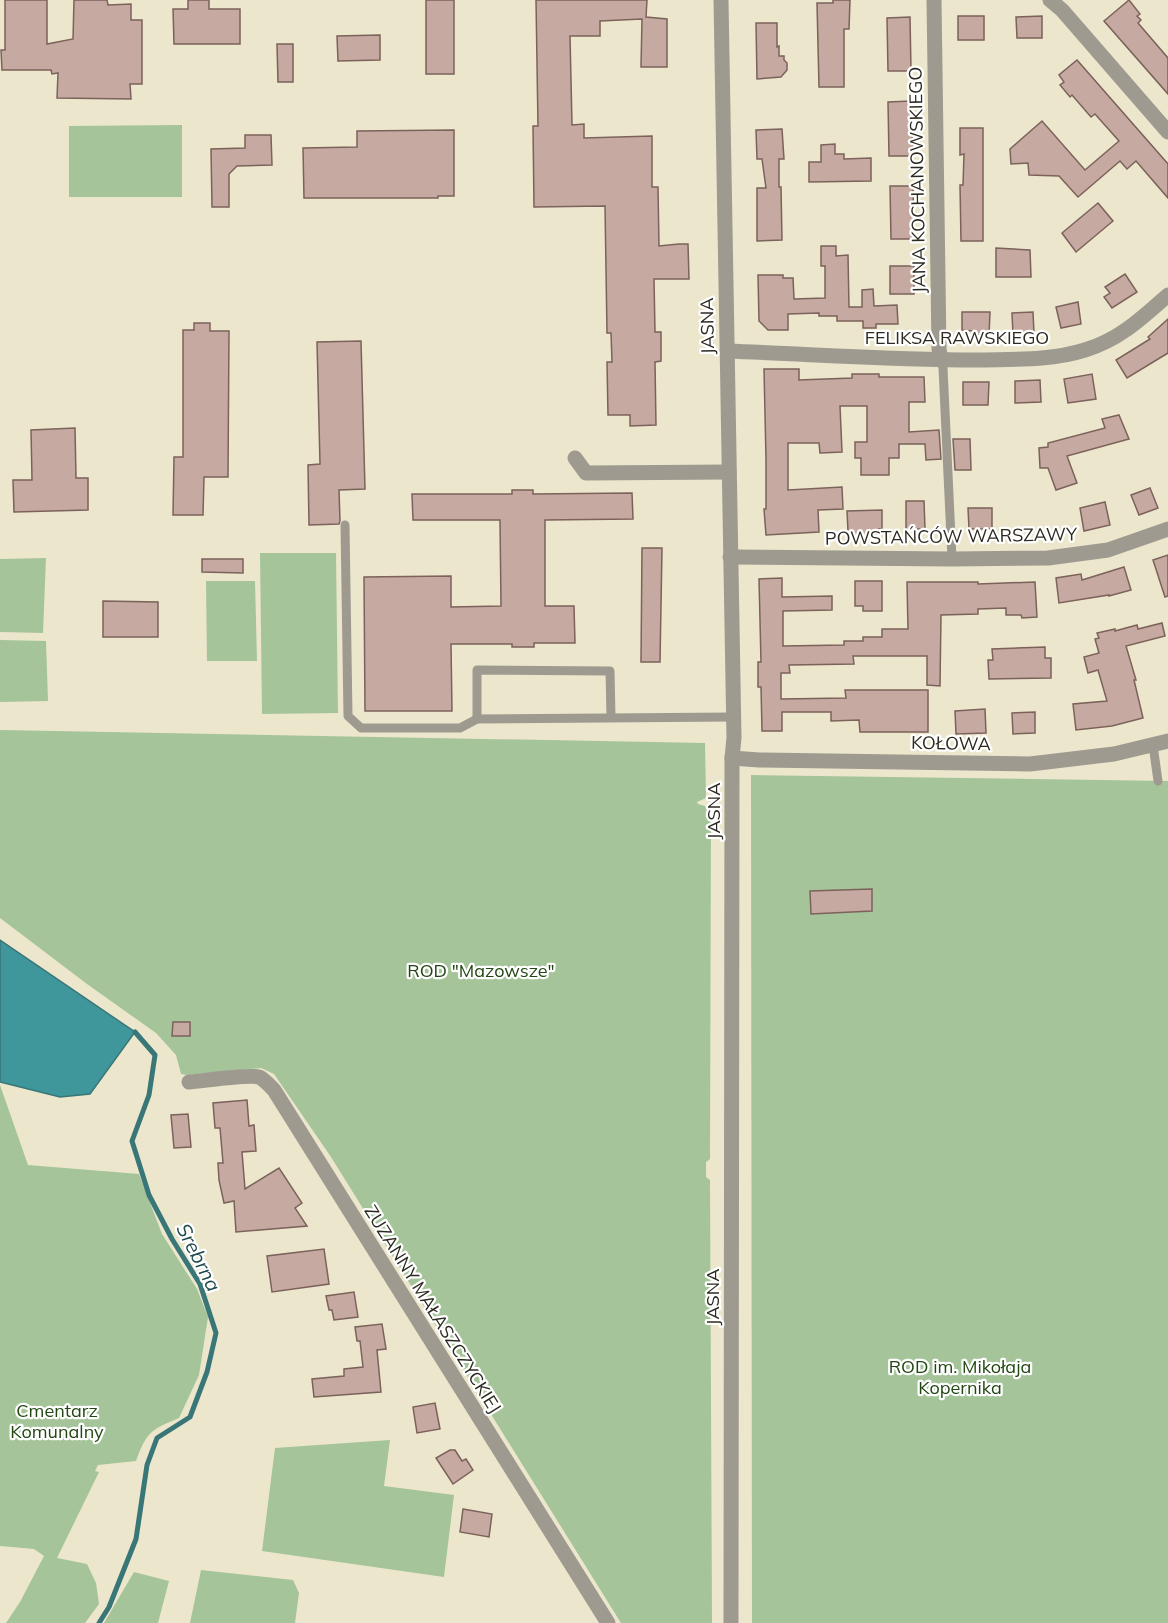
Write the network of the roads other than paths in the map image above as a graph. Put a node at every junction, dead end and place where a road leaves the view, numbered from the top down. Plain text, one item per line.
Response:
1 (721, 0) edge
2 (934, 0) edge
3 (1050, 0) edge
4 (1168, 132) edge
5 (1168, 296) edge
6 (727, 351) junction
7 (941, 360) junction
8 (575, 458) dead end
9 (729, 472) junction
10 (345, 525) dead end
11 (1168, 530) edge
12 (730, 557) junction
13 (952, 559) junction
14 (611, 717) junction
15 (733, 717) junction
16 (477, 719) junction
17 (1160, 743) edge
18 (732, 758) junction
19 (1158, 781) dead end
20 (189, 1082) dead end
21 (608, 1623) edge
22 (731, 1623) edge

1 - 6 street, JASNA
2 - 7 street, JANA KOCHANOWSKIEGO
3 - 4 street
5 - 7 street, FELIKSA RAWSKIEGO
6 - 7 street, FELIKSA RAWSKIEGO
6 - 9 street, JASNA
7 - 13 lane
8 - 9 street
9 - 12 street, JASNA
10 - 16 lane
11 - 13 street, POWSTAŃCÓW WARSZAWY
12 - 13 street, POWSTAŃCÓW WARSZAWY
12 - 15 street, JASNA
14 - 15 lane
14 - 16 lane
14 - 16 lane
15 - 18 street, JASNA
17 - 18 street, KOŁOWA
17 - 19 lane
18 - 22 street, JASNA
20 - 21 street, ZUZANNY MAŁASZCZYCKIEJ

